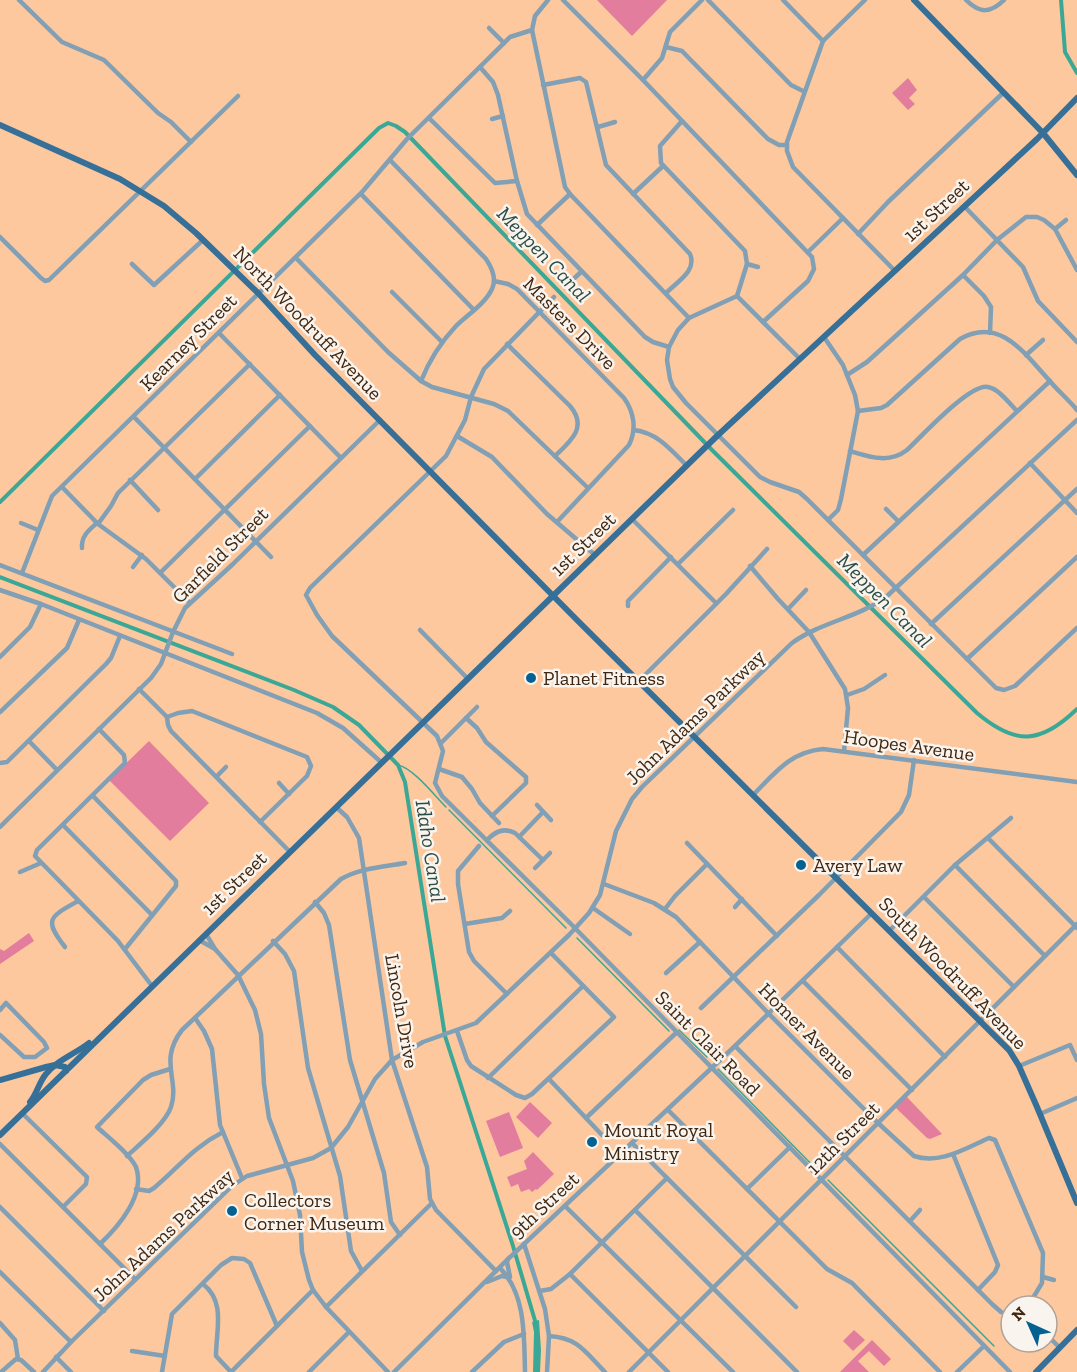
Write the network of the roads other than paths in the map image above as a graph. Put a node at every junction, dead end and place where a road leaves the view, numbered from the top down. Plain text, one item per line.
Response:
1 (19, 0) edge
2 (548, 0) edge
3 (563, 0) edge
4 (702, 0) edge
5 (708, 0) edge
6 (783, 0) edge
7 (914, 0) edge
8 (966, 0) edge
9 (1004, 0) edge
10 (862, 1) edge
11 (587, 24) junction
12 (489, 28) dead end
13 (532, 30) junction
14 (580, 30) dead end
15 (823, 41) junction
16 (504, 43) junction
17 (666, 47) junction
18 (480, 68) junction
19 (643, 80) junction
20 (543, 85) junction
21 (803, 91) junction
22 (1003, 93) junction
23 (238, 96) dead end
24 (1077, 98) edge
25 (502, 116) junction
26 (429, 118) junction
27 (492, 119) dead end
28 (682, 121) junction
29 (615, 122) dead end
30 (0, 125) edge
31 (598, 127) junction
32 (1042, 133) junction
33 (191, 142) junction
34 (787, 145) junction
35 (390, 160) junction
36 (663, 166) junction
37 (1077, 175) edge
38 (516, 181) junction
39 (141, 192) junction
40 (361, 194) junction
41 (570, 194) junction
42 (633, 194) junction
43 (964, 206) junction
44 (843, 218) junction
45 (1066, 220) dead end
46 (537, 225) junction
47 (1055, 230) junction
48 (858, 234) junction
49 (0, 237) edge
50 (203, 240) junction
51 (997, 240) junction
52 (808, 252) junction
53 (296, 258) junction
54 (132, 264) dead end
55 (747, 264) junction
56 (758, 267) dead end
57 (1077, 270) edge
58 (895, 271) junction
59 (581, 272) junction
60 (963, 275) junction
61 (494, 281) junction
62 (565, 287) dead end
63 (392, 292) dead end
64 (666, 293) junction
65 (259, 294) junction
66 (736, 296) junction
67 (555, 297) dead end
68 (474, 310) junction
69 (539, 312) junction
70 (688, 318) junction
71 (764, 322) junction
72 (990, 333) junction
73 (220, 334) junction
74 (824, 337) junction
75 (1043, 340) dead end
76 (442, 342) junction
77 (1077, 342) edge
78 (507, 344) junction
79 (669, 347) junction
80 (1026, 355) junction
81 (800, 359) junction
82 (250, 364) junction
83 (847, 375) junction
84 (985, 379) dead end
85 (421, 381) junction
86 (1050, 381) junction
87 (984, 386) junction
88 (280, 395) junction
89 (471, 397) junction
90 (1077, 410) edge
91 (858, 411) junction
92 (1017, 411) junction
93 (134, 417) junction
94 (380, 420) junction
95 (1077, 420) edge
96 (577, 424) junction
97 (585, 425) dead end
98 (310, 426) junction
99 (634, 430) junction
100 (457, 436) junction
101 (717, 436) junction
102 (164, 447) junction
103 (850, 451) junction
104 (555, 456) junction
105 (341, 458) junction
106 (1030, 464) junction
107 (687, 466) junction
108 (430, 471) junction
109 (195, 479) junction
110 (130, 480) junction
111 (62, 487) junction
112 (588, 488) junction
113 (1077, 489) edge
114 (1065, 500) junction
115 (225, 509) junction
116 (886, 509) dead end
117 (158, 510) dead end
118 (733, 510) dead end
119 (1077, 513) edge
120 (632, 519) junction
121 (828, 520) junction
122 (898, 521) junction
123 (556, 522) junction
124 (21, 523) dead end
125 (97, 523) junction
126 (38, 530) junction
127 (256, 541) junction
128 (82, 548) dead end
129 (767, 549) dead end
130 (142, 555) junction
131 (596, 555) junction
132 (863, 555) junction
133 (271, 557) dead end
134 (671, 557) junction
135 (1077, 557) edge
136 (678, 564) junction
137 (0, 565) edge
138 (750, 566) junction
139 (133, 567) dead end
140 (161, 572) junction
141 (22, 573) junction
142 (896, 589) junction
143 (806, 590) dead end
144 (2, 593) edge
145 (554, 596) junction
146 (190, 603) junction
147 (716, 603) junction
148 (41, 604) junction
149 (627, 606) dead end
150 (788, 609) junction
151 (79, 620) junction
152 (931, 624) junction
153 (1077, 628) edge
154 (420, 630) dead end
155 (173, 632) junction
156 (809, 632) junction
157 (120, 636) junction
158 (165, 654) junction
159 (232, 654) dead end
160 (0, 657) edge
161 (967, 660) junction
162 (885, 675) dead end
163 (468, 679) junction
164 (639, 681) junction
165 (140, 689) junction
166 (847, 695) junction
167 (477, 707) dead end
168 (0, 712) edge
169 (167, 717) junction
170 (466, 718) junction
171 (424, 722) junction
172 (99, 729) junction
173 (694, 736) junction
174 (29, 741) junction
175 (441, 743) junction
176 (844, 751) junction
177 (914, 760) junction
178 (383, 761) junction
179 (0, 763) edge
180 (226, 767) dead end
181 (439, 769) junction
182 (57, 770) junction
183 (217, 776) junction
184 (1077, 782) edge
185 (279, 783) dead end
186 (289, 794) junction
187 (93, 795) junction
188 (753, 795) junction
189 (537, 805) dead end
190 (336, 807) junction
191 (543, 812) junction
192 (492, 816) junction
193 (1011, 818) dead end
194 (551, 820) dead end
195 (261, 822) junction
196 (499, 823) dead end
197 (63, 825) junction
198 (0, 827) edge
199 (519, 837) junction
200 (988, 838) junction
201 (487, 840) junction
202 (687, 843) dead end
203 (480, 846) dead end
204 (290, 852) junction
205 (550, 853) dead end
206 (543, 860) junction
207 (40, 863) junction
208 (405, 863) dead end
209 (707, 864) junction
210 (955, 865) junction
211 (535, 868) dead end
212 (364, 870) junction
213 (20, 872) dead end
214 (837, 877) junction
215 (604, 884) junction
216 (924, 897) junction
217 (742, 899) junction
218 (78, 901) junction
219 (315, 902) junction
220 (735, 907) dead end
221 (592, 909) junction
222 (665, 909) junction
223 (510, 911) dead end
224 (872, 913) junction
225 (152, 915) junction
226 (465, 924) junction
227 (1076, 926) edge
228 (575, 929) junction
229 (890, 930) junction
230 (206, 934) junction
231 (630, 934) dead end
232 (777, 936) junction
233 (199, 940) junction
234 (273, 941) junction
235 (700, 942) junction
236 (65, 947) dead end
237 (837, 947) junction
238 (125, 949) junction
239 (215, 949) junction
240 (551, 953) junction
241 (1045, 956) junction
242 (666, 973) dead end
243 (238, 975) junction
244 (734, 977) junction
245 (803, 981) junction
246 (152, 986) junction
247 (583, 986) junction
248 (1014, 987) junction
249 (507, 994) junction
250 (701, 1008) dead end
251 (0, 1010) edge
252 (769, 1014) junction
253 (195, 1018) junction
254 (117, 1019) junction
255 (980, 1021) junction
256 (457, 1031) junction
257 (676, 1032) junction
258 (0, 1035) edge
259 (735, 1046) junction
260 (35, 1057) junction
261 (945, 1057) junction
262 (392, 1060) junction
263 (1077, 1060) edge
264 (55, 1065) junction
265 (1019, 1066) junction
266 (170, 1069) junction
267 (711, 1069) junction
268 (38, 1070) junction
269 (66, 1071) junction
270 (488, 1078) junction
271 (549, 1079) junction
272 (0, 1080) edge
273 (912, 1090) junction
274 (1077, 1098) edge
275 (361, 1102) junction
276 (668, 1110) junction
277 (22, 1113) junction
278 (1040, 1114) junction
279 (586, 1118) junction
280 (878, 1123) junction
281 (223, 1132) junction
282 (0, 1135) edge
283 (602, 1136) dead end
284 (632, 1143) junction
285 (0, 1144) edge
286 (790, 1147) junction
287 (331, 1148) junction
288 (615, 1150) dead end
289 (620, 1154) junction
290 (953, 1154) junction
291 (127, 1156) junction
292 (844, 1157) junction
293 (287, 1164) junction
294 (242, 1178) junction
295 (667, 1178) junction
296 (821, 1180) junction
297 (136, 1189) junction
298 (747, 1189) junction
299 (432, 1203) junction
300 (1077, 1203) edge
301 (565, 1206) junction
302 (0, 1207) edge
303 (63, 1207) junction
304 (635, 1210) junction
305 (920, 1210) dead end
306 (910, 1221) junction
307 (779, 1223) junction
308 (400, 1235) junction
309 (602, 1242) junction
310 (100, 1244) junction
311 (524, 1244) junction
312 (745, 1256) junction
313 (508, 1259) junction
314 (498, 1269) junction
315 (362, 1271) junction
316 (0, 1272) edge
317 (570, 1274) junction
318 (1043, 1277) junction
319 (510, 1278) junction
320 (135, 1280) junction
321 (1054, 1280) dead end
322 (202, 1284) junction
323 (483, 1284) junction
324 (713, 1289) junction
325 (313, 1290) junction
326 (978, 1290) junction
327 (540, 1291) junction
328 (1035, 1294) edge
329 (326, 1307) junction
330 (796, 1307) dead end
331 (999, 1310) edge
332 (104, 1311) junction
333 (680, 1321) junction
334 (0, 1323) edge
335 (277, 1326) junction
336 (1077, 1330) edge
337 (349, 1332) junction
338 (524, 1334) junction
339 (549, 1336) junction
340 (70, 1342) junction
341 (984, 1346) junction
342 (1060, 1348) joint
343 (132, 1351) dead end
344 (648, 1353) junction
345 (165, 1356) junction
346 (56, 1357) junction
347 (18, 1359) junction
348 (1, 1370) edge
349 (34, 1372) edge
350 (43, 1372) edge
351 (71, 1372) edge
352 (162, 1372) edge
353 (231, 1372) edge
354 (309, 1372) edge
355 (388, 1372) edge
356 (394, 1372) edge
357 (472, 1372) edge
358 (525, 1372) edge
359 (547, 1372) edge
360 (605, 1372) edge
361 (629, 1372) edge
362 (668, 1372) edge
363 (733, 1372) edge
364 (796, 1372) edge
365 (940, 1372) edge
366 (957, 1372) edge
367 (1011, 1372) edge
368 (1036, 1372) edge

1 - 33 street
2 - 13 street
3 - 11 street
4 - 17 street
5 - 21 street
6 - 15 street
7 - 22 main road
8 - 9 street
10 - 15 street
11 - 14 street
11 - 19 street
12 - 16 street
13 - 16 street, Kearney Street
13 - 20 street
15 - 21 street
16 - 18 street, Kearney Street
17 - 19 street
17 - 34 street
18 - 25 street
18 - 26 street, Kearney Street
19 - 28 street
20 - 31 street
20 - 41 street
21 - 34 street
22 - 32 main road
22 - 48 street
23 - 33 street
24 - 32 main road, 1st Street
25 - 27 street
25 - 38 street
26 - 35 street, Kearney Street
26 - 38 street
28 - 36 street
28 - 52 street
29 - 31 street
30 - 39 main road, North Woodruff Avenue
31 - 42 street
32 - 37 main road
32 - 43 main road, 1st Street
33 - 39 street
34 - 44 street
35 - 40 street, Kearney Street
35 - 61 street, Masters Drive
36 - 42 street
36 - 55 street
38 - 46 street
39 - 49 street
39 - 50 main road, North Woodruff Avenue
40 - 53 street, Kearney Street
40 - 68 street
41 - 46 street
41 - 64 street
42 - 64 street
43 - 51 street
43 - 58 main road, 1st Street
44 - 48 street
44 - 52 street
45 - 47 street
46 - 59 street
47 - 51 street
47 - 57 street
48 - 58 street
50 - 54 street
50 - 65 main road, North Woodruff Avenue
51 - 60 street
51 - 77 street
52 - 71 street
53 - 65 street, Kearney Street
53 - 85 street
55 - 56 street
55 - 66 street
58 - 74 main road, 1st Street
59 - 62 street
59 - 79 street
60 - 72 street
60 - 83 street
61 - 68 street
61 - 69 street, Masters Drive
63 - 76 street
64 - 70 street
65 - 73 street, Kearney Street
65 - 94 main road, North Woodruff Avenue
66 - 70 street
66 - 71 street
67 - 69 street
68 - 76 street
69 - 78 street
69 - 99 street, Masters Drive
70 - 79 street
71 - 81 street
72 - 80 street
72 - 91 street
73 - 82 street
73 - 93 street, Kearney Street
74 - 81 main road, 1st Street
74 - 83 street
75 - 80 street
76 - 85 street
78 - 89 street
78 - 96 street
79 - 101 street
80 - 86 street
81 - 101 main road, 1st Street
82 - 88 street
82 - 102 street
83 - 91 street
84 - 87 street
85 - 89 street
86 - 90 street
86 - 92 street
87 - 92 street
87 - 103 street
88 - 98 street
88 - 109 street
89 - 100 street
89 - 104 street
91 - 103 street
92 - 122 street
93 - 102 street
93 - 111 street, Kearney Street
94 - 105 street, Garfield Street
94 - 108 main road, North Woodruff Avenue
95 - 106 street, John Adams Parkway
96 - 97 street
96 - 104 street
98 - 105 street
98 - 115 street
99 - 107 street
99 - 112 street
100 - 108 street
100 - 123 street
101 - 107 main road, 1st Street
101 - 121 street
102 - 109 street
102 - 110 street
103 - 121 street
104 - 112 street
105 - 127 street, Garfield Street
106 - 114 street
106 - 142 street, John Adams Parkway
107 - 120 main road, 1st Street
108 - 145 main road, North Woodruff Avenue
108 - 171 street
109 - 115 street
110 - 117 street
110 - 125 street
111 - 125 street
111 - 126 street, Kearney Street
112 - 123 street
113 - 114 street
114 - 119 street
114 - 152 street
115 - 127 street
115 - 140 street
116 - 122 street
118 - 136 street
120 - 131 main road, 1st Street
120 - 134 street
121 - 132 street
122 - 132 street
123 - 131 street
124 - 126 street
125 - 128 street
125 - 130 street
126 - 141 street, Kearney Street
127 - 133 street
127 - 146 street, Garfield Street
129 - 138 street
130 - 139 street
130 - 140 street
131 - 145 main road, 1st Street
132 - 142 street
134 - 136 street
134 - 149 street
135 - 161 street
136 - 147 street
137 - 141 street
138 - 147 street
138 - 150 street
140 - 146 street
141 - 155 street
142 - 152 street
142 - 156 street, John Adams Parkway
143 - 150 street
144 - 148 street
145 - 163 main road, 1st Street
145 - 164 main road, South Woodruff Avenue
146 - 155 street, Garfield Street
147 - 164 street
148 - 151 street
148 - 160 street
150 - 156 street
151 - 157 street
151 - 168 street
152 - 161 street
153 - 161 street
154 - 163 street
155 - 158 street, Garfield Street
155 - 159 street
156 - 166 street
156 - 173 street, John Adams Parkway
157 - 158 street
157 - 174 street
158 - 165 street, Garfield Street
158 - 178 street
162 - 166 street
163 - 171 main road, 1st Street
164 - 173 main road, South Woodruff Avenue
165 - 169 street
165 - 172 street, Garfield Street
166 - 176 street
167 - 170 street
169 - 183 street
169 - 186 street
170 - 175 street
170 - 192 street
171 - 175 street
171 - 178 main road, 1st Street
172 - 182 street, Garfield Street
172 - 187 street
173 - 188 main road, South Woodruff Avenue
173 - 215 street, John Adams Parkway
174 - 179 street
174 - 182 street
175 - 181 street, Saint Clair Road
176 - 177 street, Hoopes Avenue
176 - 188 street, Hoopes Avenue
177 - 184 street, Hoopes Avenue
177 - 214 street
178 - 190 main road, 1st Street
180 - 183 street
181 - 192 street
181 - 201 street, Saint Clair Road
182 - 198 street, Garfield Street
183 - 195 street
185 - 186 street
186 - 195 street
187 - 197 street
187 - 225 street
188 - 214 main road, South Woodruff Avenue
189 - 191 street
190 - 204 main road, 1st Street
190 - 212 street, Lincoln Drive
191 - 194 street
191 - 199 street
192 - 196 street
193 - 200 street
195 - 204 street
197 - 207 street
197 - 225 street
199 - 201 street
199 - 206 street
200 - 210 street
200 - 227 street
201 - 228 street, Saint Clair Road
202 - 209 street
203 - 226 street
204 - 230 main road, 1st Street
205 - 206 street
206 - 211 street
207 - 213 street
207 - 218 street
208 - 212 street
209 - 217 street
209 - 222 street
210 - 216 street
210 - 241 street
212 - 219 street
212 - 262 street, Lincoln Drive
214 - 224 main road, South Woodruff Avenue
214 - 232 street
215 - 221 street, John Adams Parkway
215 - 222 street, Homer Avenue
216 - 229 street
216 - 248 street
217 - 220 street
217 - 232 street
218 - 236 street
218 - 238 street
219 - 234 street
219 - 275 street
221 - 228 street, John Adams Parkway
221 - 231 street
222 - 235 street, Homer Avenue
223 - 226 street
224 - 229 main road, South Woodruff Avenue
224 - 237 street, 9th Street
225 - 238 street
226 - 249 street
227 - 241 street, 12th Street
228 - 240 street, John Adams Parkway
228 - 257 street, Saint Clair Road
229 - 255 main road, South Woodruff Avenue
230 - 233 main road, 1st Street
230 - 239 street
232 - 244 street
233 - 239 street
233 - 246 main road, 1st Street
234 - 243 street
234 - 287 street
235 - 242 street
235 - 244 street, Homer Avenue
237 - 245 street, 9th Street
237 - 261 street
238 - 246 street
239 - 243 street
240 - 247 street
240 - 249 street, John Adams Parkway
241 - 248 street, 12th Street
243 - 253 street
243 - 293 street
244 - 250 street
244 - 252 street, Homer Avenue
245 - 252 street, 9th Street
245 - 273 street
246 - 254 main road, 1st Street
247 - 270 street
247 - 271 street
248 - 255 street, 12th Street
249 - 256 street, John Adams Parkway
251 - 260 street
252 - 259 street, 9th Street
252 - 280 street, Homer Avenue
253 - 266 street
253 - 281 street
254 - 264 main road, 1st Street
254 - 269 main road, 1st Street
255 - 261 street, 12th Street
255 - 265 main road, South Woodruff Avenue
256 - 262 street, John Adams Parkway
256 - 270 street
257 - 267 street, Saint Clair Road
257 - 279 street
258 - 260 street
259 - 267 street, 9th Street
259 - 292 street
260 - 268 street
261 - 273 street, 12th Street
262 - 275 street, John Adams Parkway
262 - 299 street, Lincoln Drive
263 - 265 street
264 - 268 main road
264 - 269 main road
264 - 277 main road, 1st Street
265 - 278 main road, South Woodruff Avenue
266 - 291 street
266 - 291 street
267 - 276 street, 9th Street
267 - 286 street, Saint Clair Road
268 - 272 main road
269 - 277 main road, 1st Street
270 - 271 street
271 - 279 street
273 - 280 street, 12th Street
274 - 278 street
275 - 287 street, John Adams Parkway
275 - 308 street
276 - 284 street, 9th Street
276 - 298 street
277 - 282 main road, 1st Street
277 - 303 street
278 - 300 main road, South Woodruff Avenue
279 - 283 street
280 - 290 street, Homer Avenue
280 - 292 street, 12th Street
281 - 294 street
281 - 297 street
284 - 289 street, 9th Street
284 - 295 street
285 - 303 street
286 - 296 street, Saint Clair Road
286 - 298 street
287 - 293 street, John Adams Parkway
287 - 315 street
288 - 289 street
289 - 301 street, 9th Street
290 - 318 street, Homer Avenue
290 - 326 street
291 - 297 street
292 - 296 street, 12th Street
292 - 306 street
293 - 294 street, John Adams Parkway
293 - 325 street
294 - 320 street, John Adams Parkway
295 - 304 street
295 - 312 street
296 - 307 street, 12th Street
296 - 341 street, Saint Clair Road
297 - 310 street
298 - 307 street
299 - 308 street
299 - 314 street
301 - 309 street
301 - 311 street, 9th Street
302 - 332 street
303 - 310 street
304 - 309 street
304 - 324 street
305 - 306 street
306 - 326 street
307 - 312 street, 12th Street
307 - 365 street
308 - 315 street
309 - 317 street
309 - 333 street
310 - 320 street
311 - 313 street, 9th Street
311 - 327 street
312 - 324 street, 12th Street
312 - 330 street
313 - 314 street, 9th Street
313 - 319 street
314 - 319 street
314 - 323 street, 9th Street
315 - 329 street
316 - 340 street
317 - 327 street
317 - 344 street
318 - 321 street
318 - 328 street
319 - 323 street
319 - 338 street
320 - 332 street, John Adams Parkway
322 - 335 street
322 - 345 street
322 - 353 street
323 - 356 street, 9th Street
324 - 333 street, 12th Street
324 - 364 street
325 - 329 street
325 - 335 street
326 - 331 street
327 - 339 street
329 - 337 street
332 - 340 street, John Adams Parkway
333 - 344 street, 12th Street
333 - 363 street
334 - 347 street
335 - 353 street
336 - 342 main road
337 - 354 street
337 - 355 street
338 - 357 street
338 - 358 street
339 - 359 street
339 - 360 street
340 - 346 street, John Adams Parkway
341 - 366 street
341 - 367 street, Saint Clair Road
342 - 368 main road
343 - 345 street
344 - 361 street, 12th Street
344 - 362 street
345 - 352 street
346 - 350 street, John Adams Parkway
346 - 351 street
347 - 348 street
347 - 349 street

